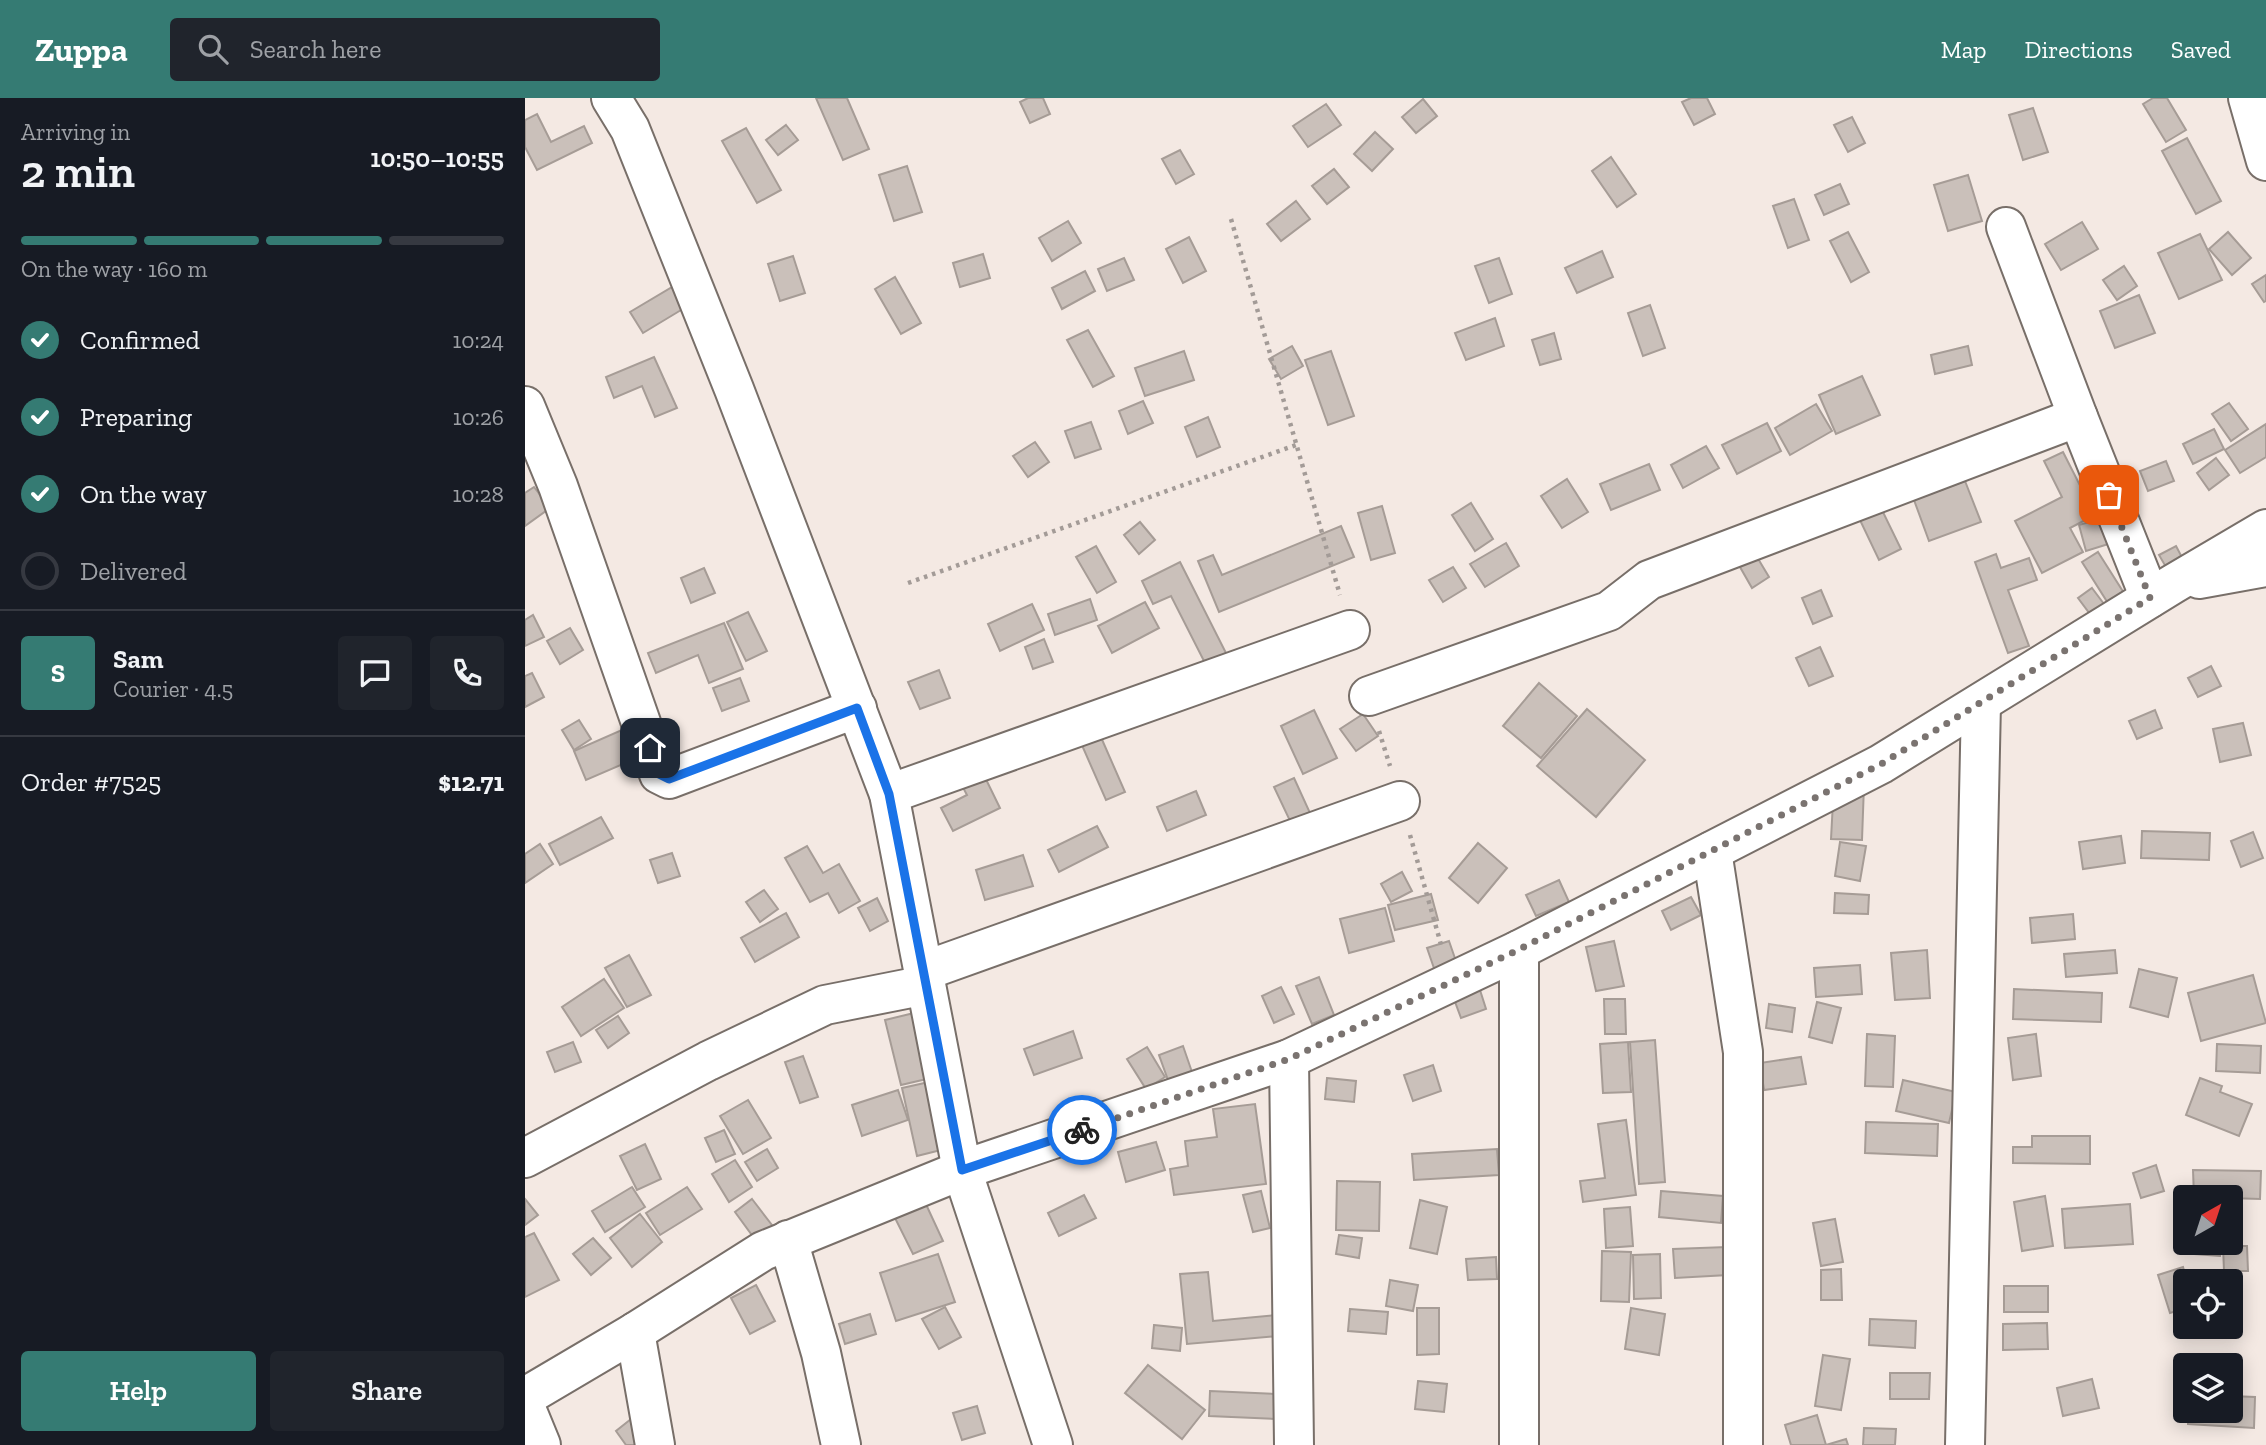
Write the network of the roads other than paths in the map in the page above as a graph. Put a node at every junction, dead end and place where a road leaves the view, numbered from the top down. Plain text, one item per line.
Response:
1 (611, 98) edge
2 (2248, 98) edge
3 (2266, 161) edge
4 (2006, 227) dead end
5 (525, 406) edge
6 (2078, 417) junction
7 (2266, 529) edge
8 (2266, 567) edge
9 (2162, 591) junction
10 (1350, 630) dead end
11 (1369, 696) dead end
12 (1981, 702) junction
13 (857, 708) junction
14 (889, 794) junction
15 (1400, 802) dead end
16 (1712, 851) junction
17 (1518, 950) junction
18 (925, 978) junction
19 (1289, 1059) junction
20 (525, 1158) edge
21 (962, 1170) junction
22 (787, 1240) junction
23 (635, 1332) junction
24 (525, 1397) edge
25 (525, 1406) edge
26 (541, 1445) edge
27 (655, 1445) edge
28 (841, 1445) edge
29 (1053, 1445) edge
30 (1294, 1445) edge
31 (1519, 1445) edge
32 (1743, 1445) edge
33 (1965, 1445) edge

1 - 13 street
2 - 3 street
4 - 6 street
5 - 13 street
6 - 9 street
6 - 11 street
7 - 9 street
8 - 9 street
9 - 12 street
10 - 14 street
12 - 16 street
12 - 33 street
13 - 14 street
14 - 18 street
15 - 18 street
16 - 17 street
16 - 32 street
17 - 19 street
17 - 31 street
18 - 20 street
18 - 21 street
19 - 21 street
19 - 30 street
21 - 22 street
21 - 29 street
22 - 23 street
22 - 28 street
23 - 24 street
23 - 27 street
25 - 26 street

